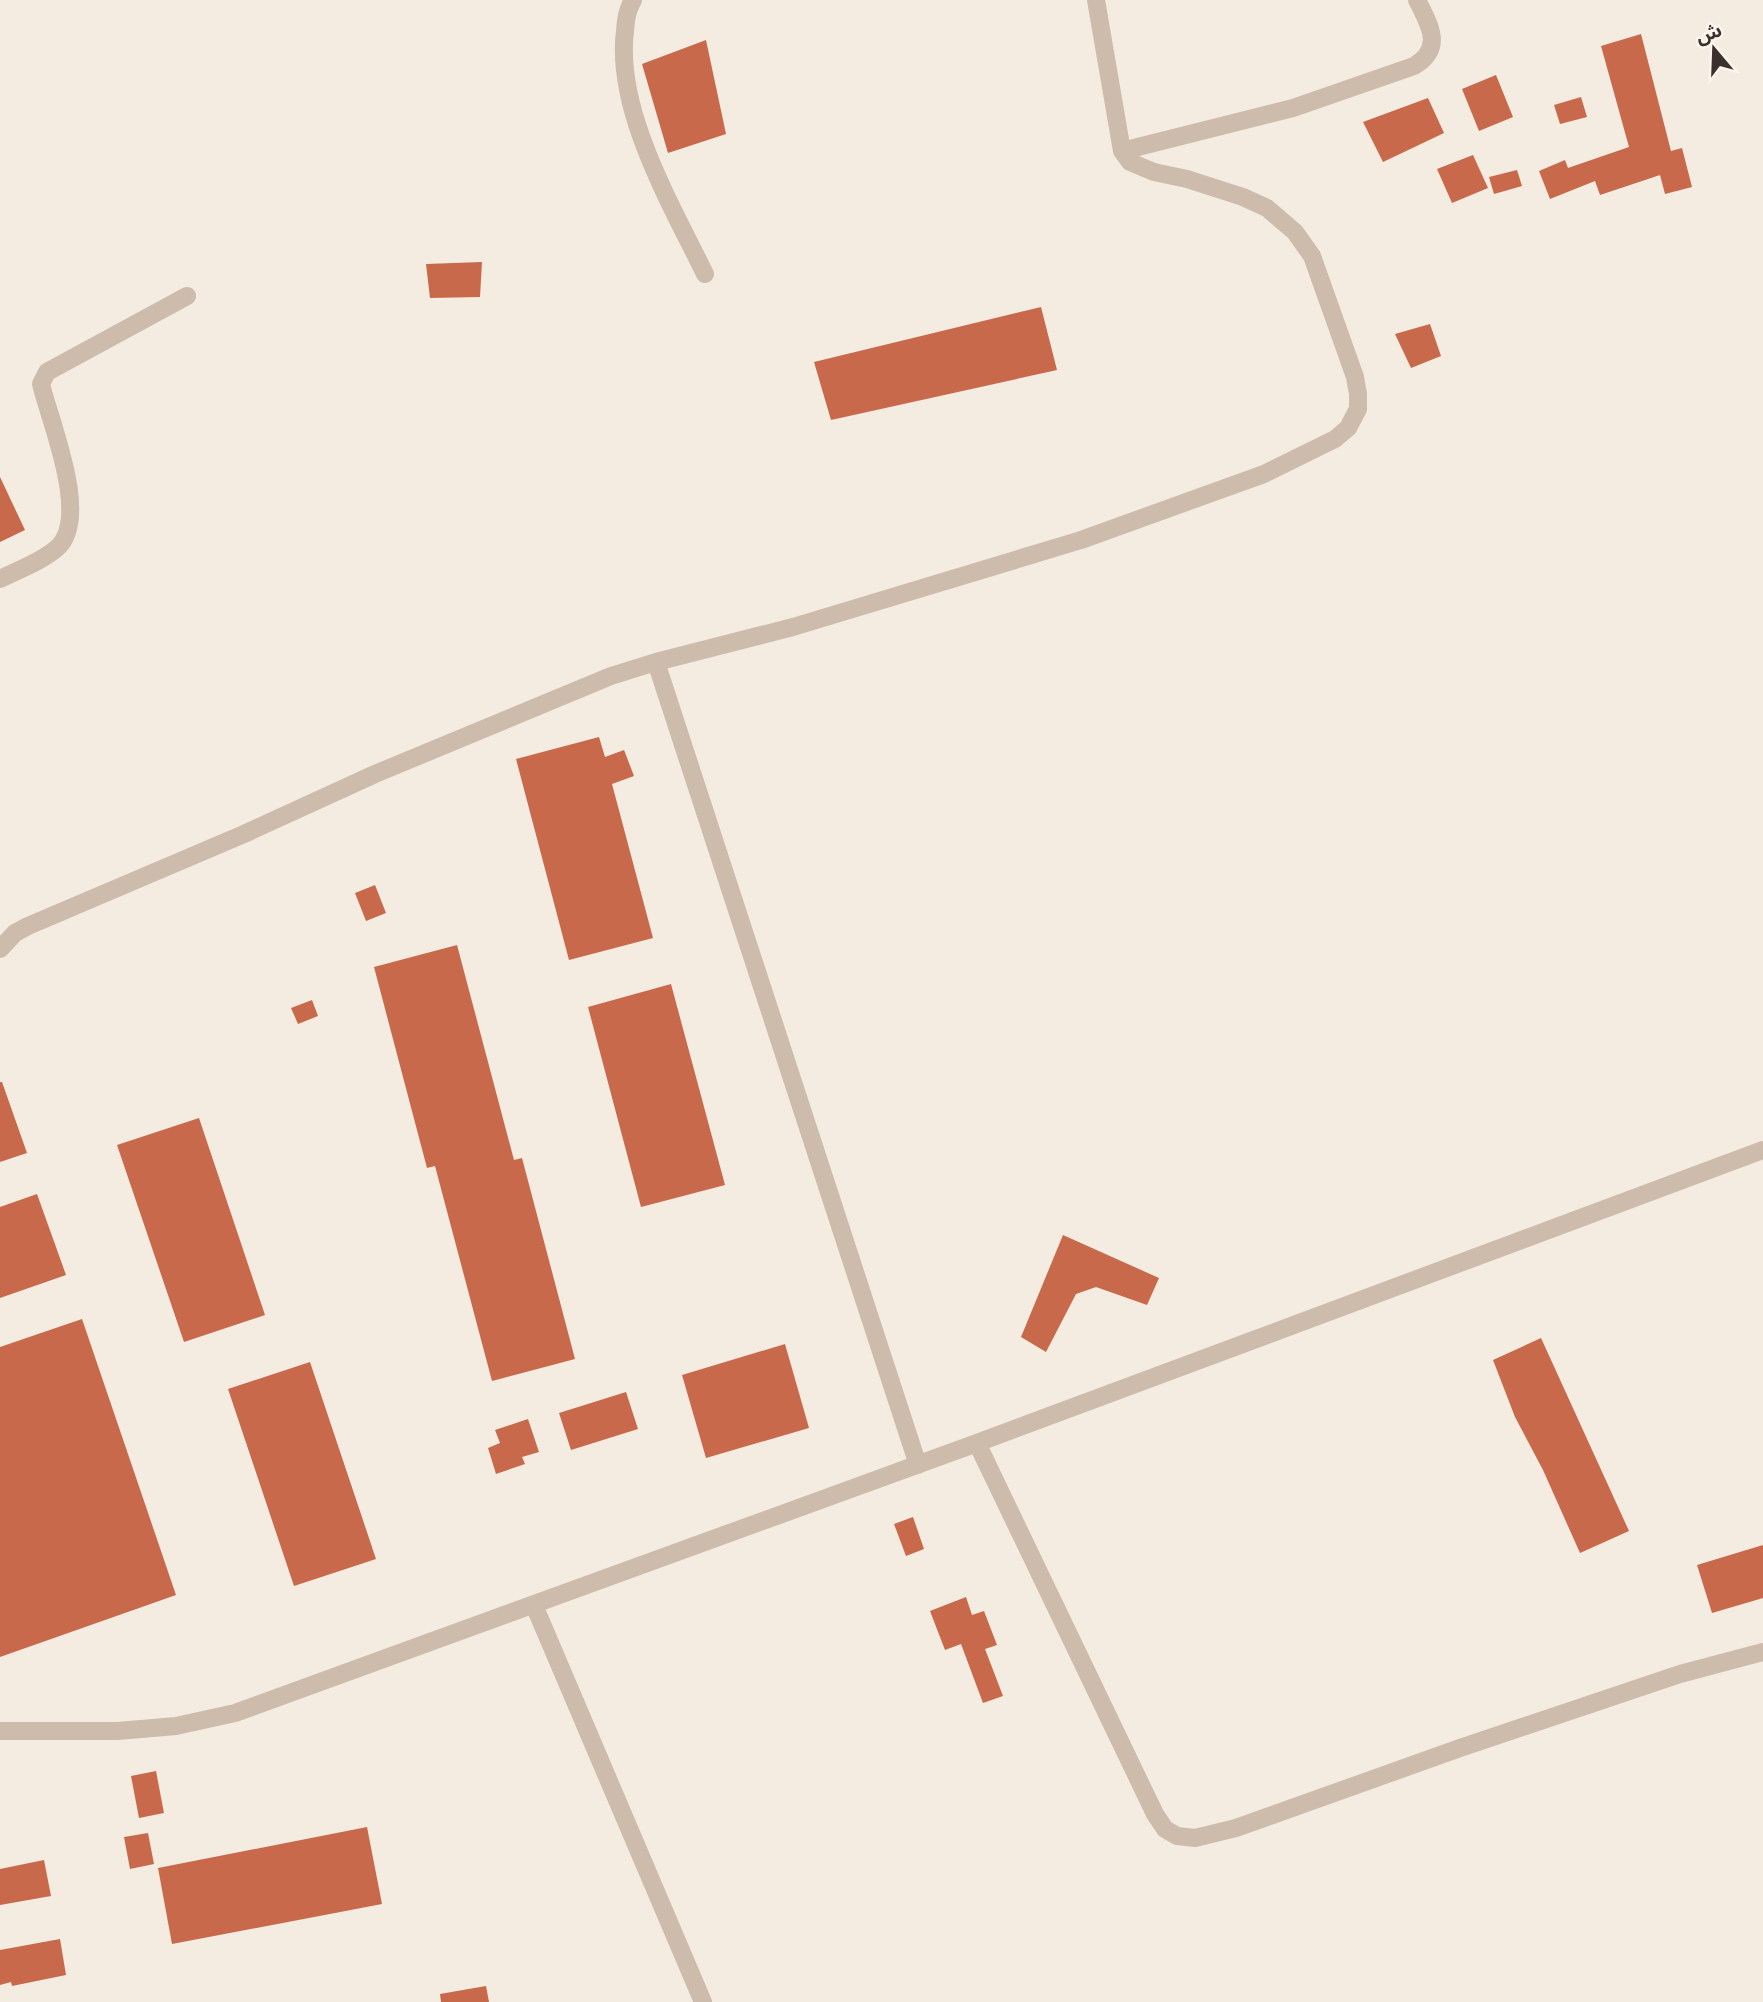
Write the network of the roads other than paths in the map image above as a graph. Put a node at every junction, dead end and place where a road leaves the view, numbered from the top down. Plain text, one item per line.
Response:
1 (633, 0) edge
2 (1096, 0) edge
3 (1417, 0) edge
4 (1122, 151) junction
5 (705, 274) dead end
6 (187, 296) dead end
7 (0, 579) edge
8 (656, 662) junction
9 (0, 949) edge
10 (1763, 1150) edge
11 (977, 1443) junction
12 (918, 1465) junction
13 (534, 1605) junction
14 (1763, 1652) edge
15 (0, 1731) edge
16 (703, 2002) edge

1 - 5 street
2 - 4 street
3 - 4 street
4 - 8 street
6 - 7 street
8 - 9 street
8 - 12 street
10 - 11 street
11 - 12 street
11 - 14 street
12 - 13 street
13 - 15 street
13 - 16 street

